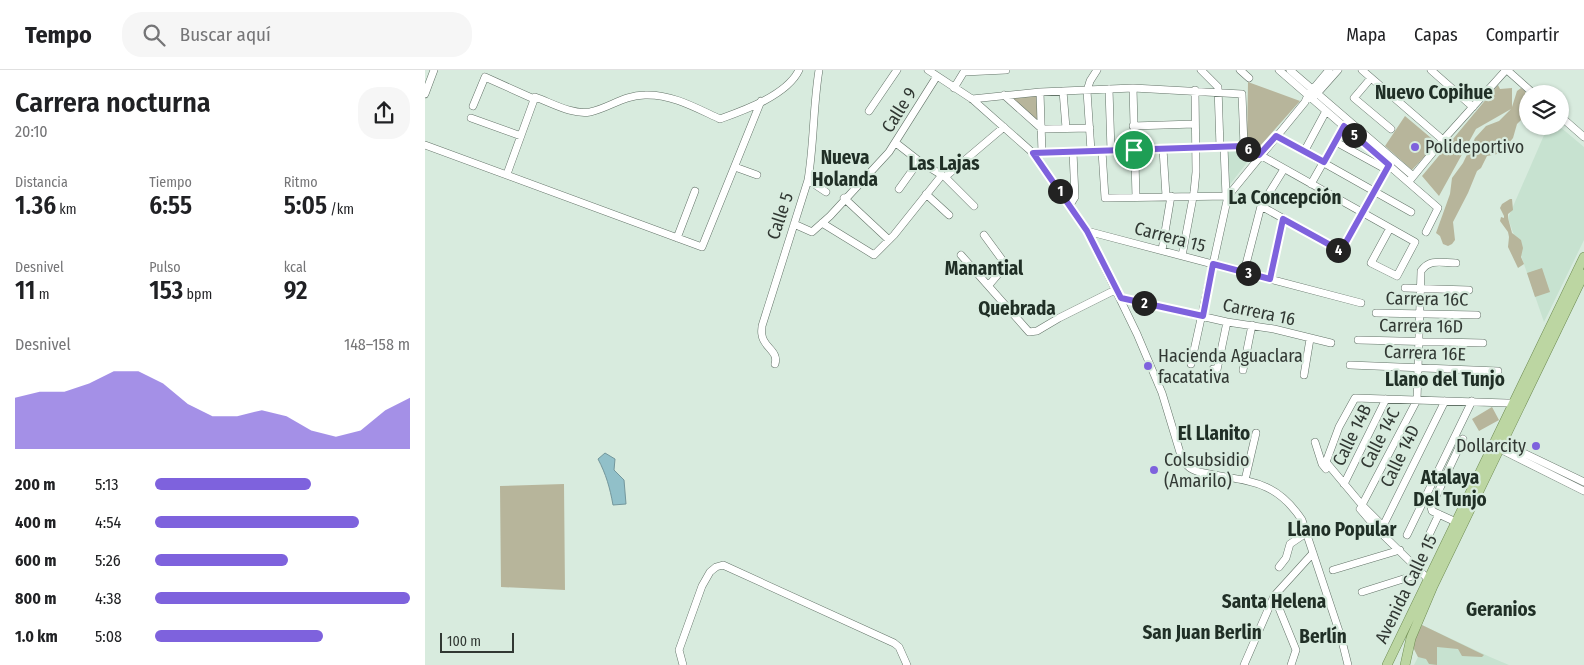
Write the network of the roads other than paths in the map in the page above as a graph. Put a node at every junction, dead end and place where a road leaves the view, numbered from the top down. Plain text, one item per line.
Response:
1 (434, 70) edge
2 (799, 70) edge
3 (819, 70) edge
4 (897, 70) edge
5 (928, 70) edge
6 (1006, 70) edge
7 (1097, 70) edge
8 (1201, 70) edge
9 (1240, 70) edge
10 (1279, 70) edge
11 (1290, 70) edge
12 (1329, 70) edge
13 (1338, 70) edge
14 (1363, 70) edge
15 (1431, 70) edge
16 (1506, 70) edge
17 (965, 71) edge
18 (937, 76) junction
19 (1249, 78) dead end
20 (1371, 78) junction
21 (1524, 85) edge
22 (954, 88) junction
23 (1133, 88) junction
24 (1109, 89) junction
25 (1195, 90) junction
26 (1063, 91) junction
27 (1087, 91) junction
28 (1040, 92) junction
29 (1218, 93) junction
30 (425, 94) edge
31 (1004, 95) junction
32 (1311, 96) junction
33 (535, 99) junction
34 (972, 99) junction
35 (761, 101) junction
36 (473, 106) dead end
37 (1473, 107) junction
38 (869, 111) dead end
39 (1326, 111) junction
40 (471, 118) dead end
41 (1194, 124) junction
42 (1569, 124) edge
43 (1133, 126) junction
44 (1344, 126) junction
45 (1004, 127) junction
46 (1065, 128) junction
47 (1090, 128) junction
48 (1042, 129) junction
49 (1391, 129) dead end
50 (521, 136) junction
51 (1276, 136) junction
52 (1584, 137) edge
53 (1443, 140) junction
54 (1336, 142) junction
55 (896, 143) junction
56 (425, 145) edge
57 (1244, 146) junction
58 (1222, 147) junction
59 (1195, 148) junction
60 (1163, 149) junction
61 (1134, 150) junction
62 (1091, 151) junction
63 (1102, 151) junction
64 (1111, 151) junction
65 (1073, 152) junction
66 (1305, 152) junction
67 (1033, 153) junction
68 (1042, 153) junction
69 (1259, 155) junction
70 (919, 161) junction
71 (1324, 162) junction
72 (735, 167) junction
73 (1388, 167) junction
74 (1284, 168) junction
75 (507, 174) junction
76 (757, 175) dead end
77 (943, 176) junction
78 (1411, 179) junction
79 (808, 180) junction
80 (1311, 184) junction
81 (899, 189) dead end
82 (695, 191) dead end
83 (1375, 191) junction
84 (826, 192) dead end
85 (926, 194) junction
86 (1169, 196) junction
87 (1193, 196) junction
88 (1227, 196) junction
89 (1136, 197) junction
90 (845, 198) junction
91 (1071, 205) junction
92 (974, 206) dead end
93 (1261, 206) junction
94 (1411, 212) dead end
95 (1363, 213) junction
96 (949, 215) dead end
97 (1283, 219) junction
98 (822, 223) junction
99 (793, 224) junction
100 (1389, 228) junction
101 (1087, 231) junction
102 (1426, 232) dead end
103 (984, 235) dead end
104 (891, 237) junction
105 (677, 238) junction
106 (1162, 250) junction
107 (961, 255) dead end
108 (1182, 256) junction
109 (1584, 257) edge
110 (1456, 263) dead end
111 (1213, 264) junction
112 (1244, 272) junction
113 (1584, 274) edge
114 (1270, 279) junction
115 (989, 285) junction
116 (1405, 288) dead end
117 (1117, 289) junction
118 (1421, 289) junction
119 (1469, 290) dead end
120 (1121, 298) junction
121 (1361, 303) dead end
122 (1376, 313) dead end
123 (1419, 314) junction
124 (1477, 315) dead end
125 (1203, 316) junction
126 (1227, 322) junction
127 (1251, 325) junction
128 (1310, 339) junction
129 (1358, 340) dead end
130 (1418, 341) junction
131 (1331, 343) dead end
132 (1483, 343) dead end
133 (775, 364) dead end
134 (1191, 364) dead end
135 (1350, 365) dead end
136 (1418, 368) junction
137 (1213, 369) dead end
138 (1243, 370) dead end
139 (1498, 371) dead end
140 (1304, 375) dead end
141 (1386, 399) junction
142 (1417, 400) junction
143 (1445, 400) junction
144 (1472, 402) junction
145 (1517, 405) junction
146 (1256, 433) dead end
147 (1463, 439) dead end
148 (1315, 442) dead end
149 (1502, 446) junction
150 (1245, 480) junction
151 (1584, 482) edge
152 (1344, 484) junction
153 (1584, 491) edge
154 (1362, 505) junction
155 (1439, 514) junction
156 (1456, 522) junction
157 (1306, 533) junction
158 (1407, 535) dead end
159 (1429, 535) dead end
160 (1400, 550) junction
161 (1313, 553) junction
162 (1279, 567) dead end
163 (1333, 570) dead end
164 (1425, 577) junction
165 (1362, 592) dead end
166 (1274, 596) junction
167 (683, 665) edge
168 (907, 665) edge
169 (1244, 665) edge
170 (1291, 665) edge
171 (1348, 665) edge
172 (1387, 665) edge
173 (1405, 665) edge

1 - 30 street
2 - 35 street
3 - 79 street, Calle 5
4 - 38 street
5 - 18 street
6 - 17 street
7 - 27 street
8 - 29 street
9 - 19 street
10 - 32 street
11 - 32 street
12 - 32 street
13 - 32 street
14 - 20 street
15 - 37 street
16 - 21 street
16 - 37 street
17 - 22 street
18 - 22 street
18 - 55 street, Calle 9
20 - 49 street
20 - 53 street
22 - 34 street
23 - 24 street
23 - 25 street
23 - 43 street
24 - 27 street
24 - 64 street
25 - 29 street
25 - 41 street
26 - 27 street
26 - 28 street
26 - 46 street
27 - 47 street
28 - 31 street
28 - 48 street
29 - 57 street
29 - 58 street
31 - 34 street
31 - 48 street
32 - 39 street
32 - 51 street
32 - 78 street
33 - 35 street
33 - 36 street
33 - 50 street
34 - 45 street
35 - 72 street
37 - 53 street
39 - 44 street
39 - 66 street
40 - 50 street
41 - 43 street
41 - 59 street
42 - 52 street
43 - 61 street
44 - 54 street
44 - 73 street
45 - 67 street
45 - 77 street
46 - 47 street
46 - 48 street
47 - 62 street
48 - 68 street
50 - 75 street
51 - 66 street
51 - 69 street
53 - 78 street
54 - 71 street
54 - 73 street
55 - 70 street
55 - 90 street, Calle 9
56 - 75 street
57 - 58 street
57 - 69 street
58 - 59 street
58 - 88 street
59 - 60 street
59 - 87 street
60 - 61 street
60 - 86 street
61 - 64 street
61 - 89 street
62 - 63 street
62 - 65 street
63 - 64 street
63 - 89 street
65 - 68 street
65 - 91 street
66 - 71 street
67 - 68 street
67 - 91 street
69 - 74 street
69 - 88 street
70 - 77 street
70 - 81 street
71 - 80 street
71 - 83 street
72 - 76 street
72 - 105 street
73 - 78 street
73 - 83 street
74 - 80 street
74 - 93 street
75 - 105 street
77 - 85 street
77 - 92 street
78 - 102 street
79 - 84 street
79 - 99 street, Calle 5
80 - 95 street
82 - 105 street
83 - 94 street
83 - 95 street
85 - 96 street
85 - 104 street
86 - 87 street
86 - 89 street
86 - 106 street
87 - 88 street
87 - 108 street
88 - 111 street
90 - 98 street, Calle 9
90 - 104 street
91 - 101 street
93 - 97 street
93 - 112 street
95 - 97 street
95 - 100 street
97 - 114 street
98 - 99 street
98 - 104 street
99 - 133 street, Calle 5
100 - 100 street
101 - 106 street, Carrera 15
101 - 117 street
103 - 115 street
106 - 108 street, Carrera 15
107 - 115 street
108 - 111 street, Carrera 15
109 - 145 main road, Avenida Calle 15
110 - 118 street, Calle 14C
111 - 112 street, Carrera 15
111 - 125 street
112 - 114 street, Carrera 15
113 - 145 main road, Avenida Calle 15
114 - 121 street, Carrera 15
115 - 117 street
116 - 118 street
117 - 120 street
118 - 119 street
118 - 123 street, Calle 14C
120 - 125 street, Carrera 16
120 - 150 street
122 - 123 street, Carrera 16C
123 - 124 street, Carrera 16C
123 - 130 street, Calle 14C
125 - 126 street, Carrera 16
125 - 134 street
126 - 127 street, Carrera 16
126 - 137 street
127 - 128 street, Carrera 16
127 - 138 street
128 - 131 street, Carrera 16
128 - 140 street
129 - 130 street, Carrera 16D
130 - 132 street, Carrera 16D
130 - 136 street, Calle 14C
135 - 136 street, Carrera 16E
136 - 139 street, Carrera 16E
136 - 142 street, Calle 14C
141 - 142 street
141 - 152 street, Calle 14B
141 - 152 street
142 - 143 street
142 - 154 street, Calle 14C
143 - 144 street
143 - 154 street, Calle 14D
144 - 145 street
144 - 158 street
145 - 149 main road, Avenida Calle 15
145 - 156 main road, Avenida Calle 15
146 - 150 street
147 - 155 street
148 - 160 street
149 - 151 street
149 - 153 street
149 - 173 main road, Avenida Calle 15
150 - 157 street
152 - 154 street
155 - 156 street
155 - 159 street
156 - 164 main road, Avenida Calle 15
157 - 161 street
157 - 162 street
160 - 163 street
160 - 164 street
161 - 166 street
161 - 171 street
164 - 165 street
164 - 172 main road, Avenida Calle 15
166 - 169 street
166 - 170 street
167 - 168 street

